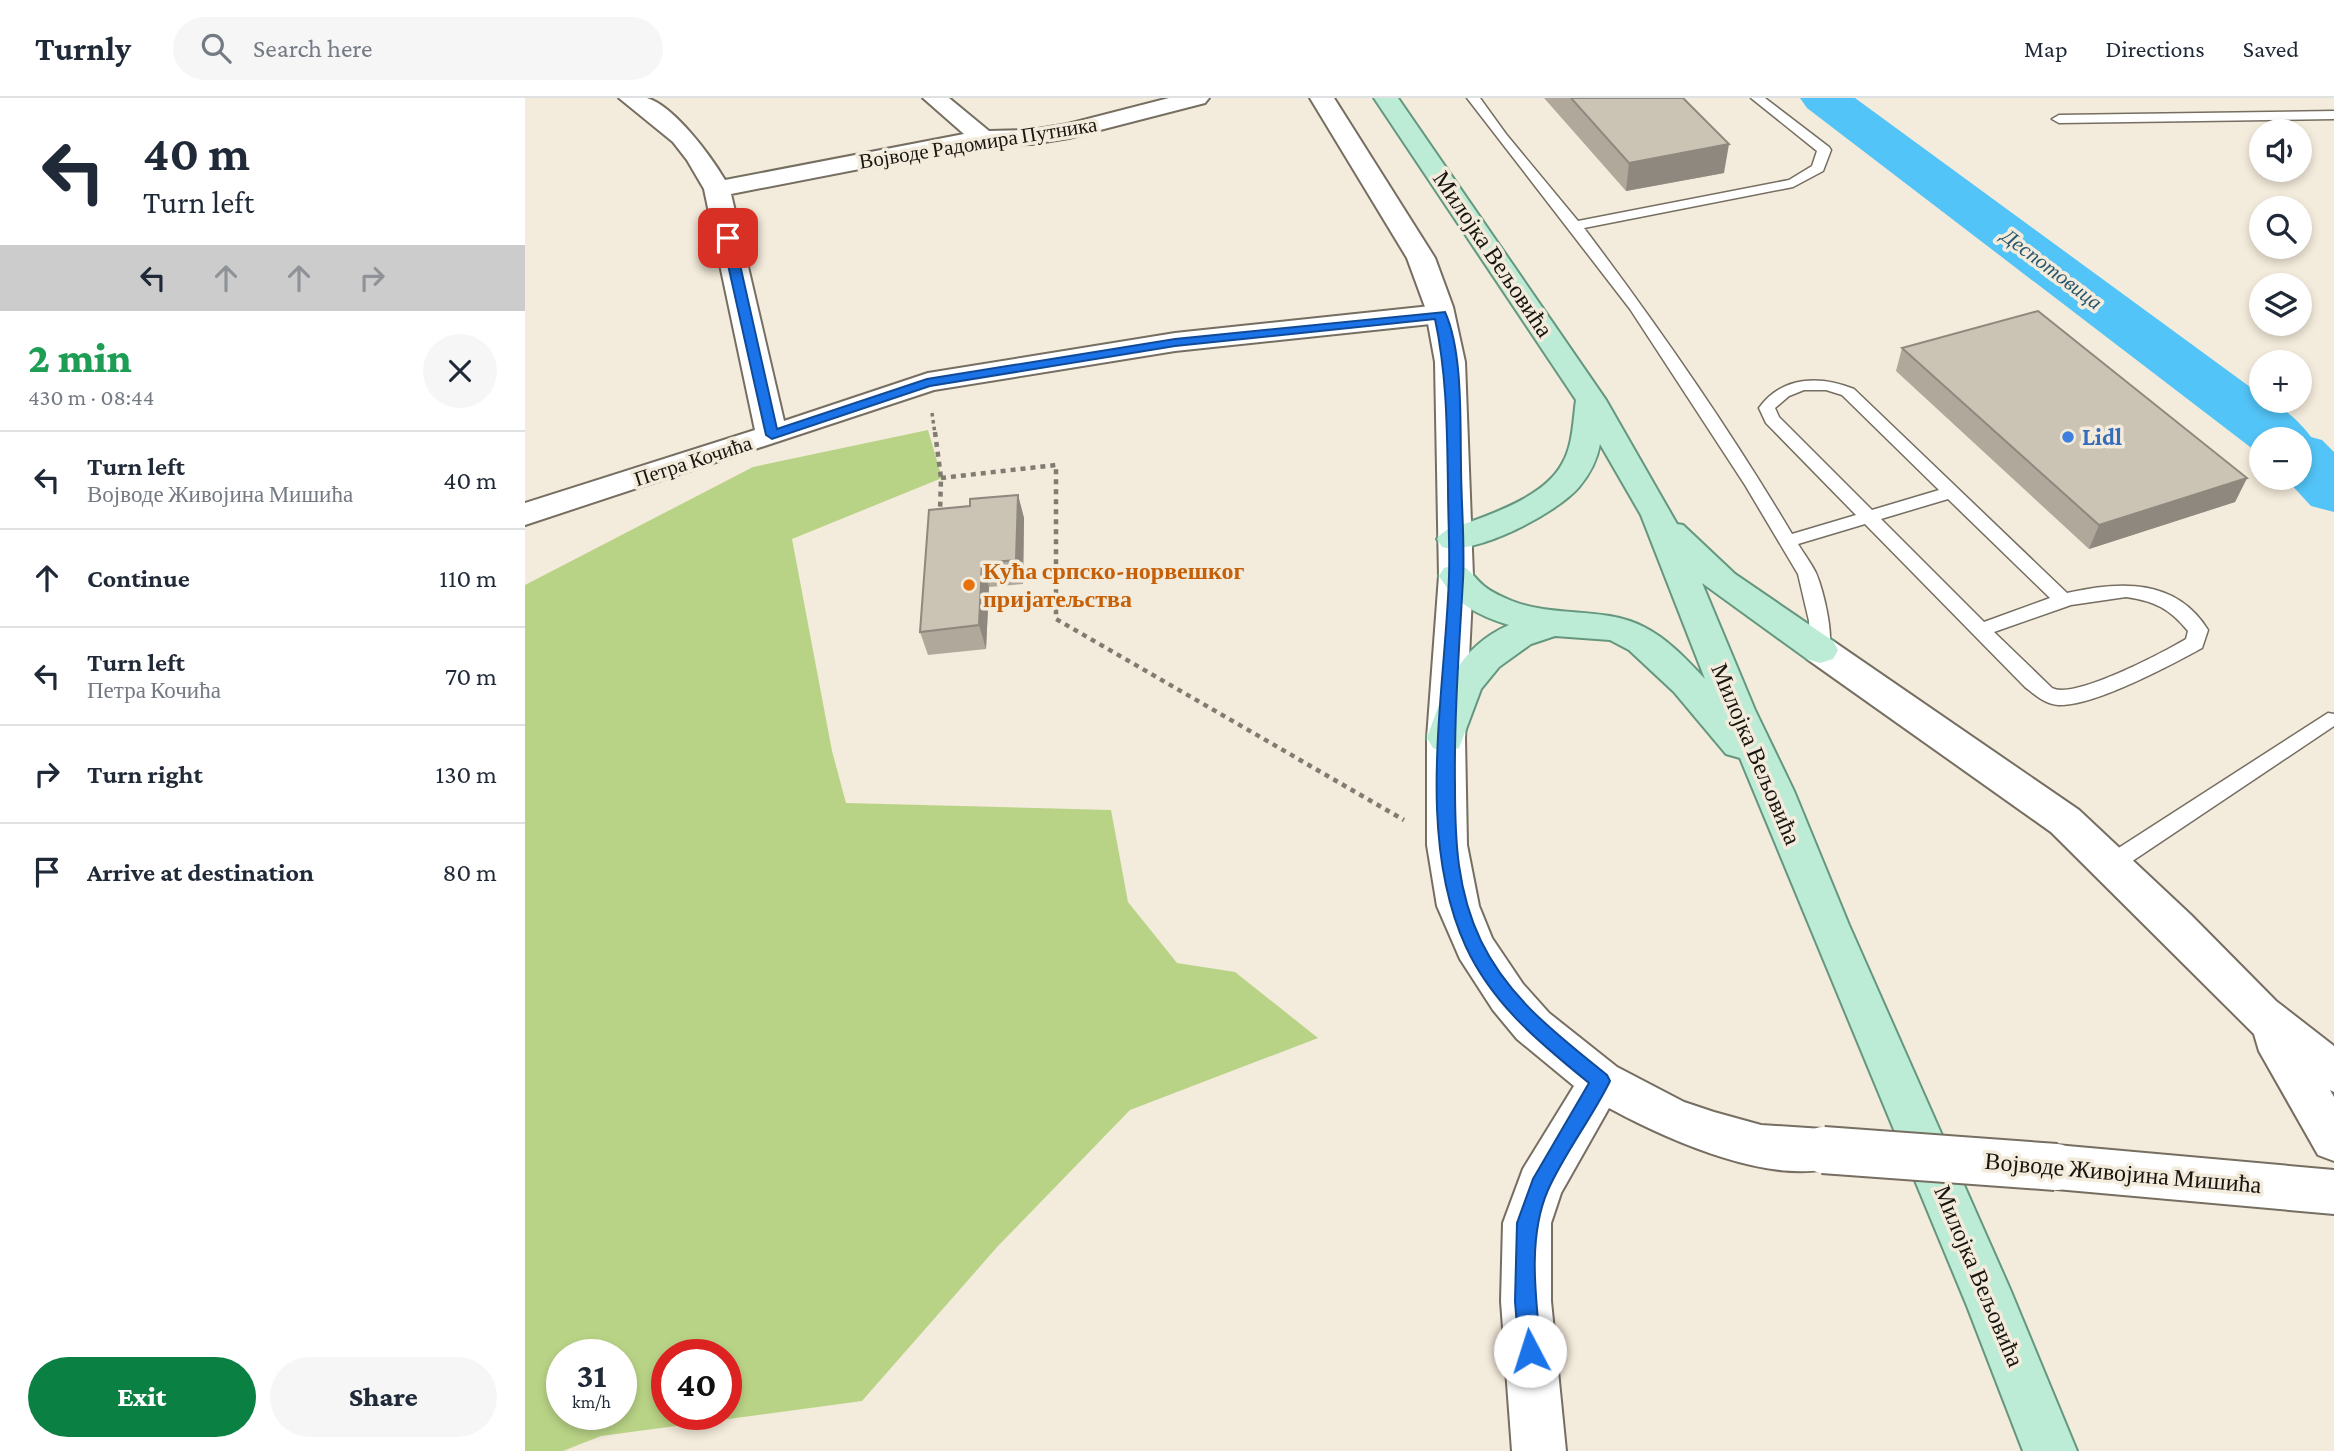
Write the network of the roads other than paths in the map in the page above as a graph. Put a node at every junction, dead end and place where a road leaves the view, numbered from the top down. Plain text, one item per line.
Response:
1 (631, 98) edge
2 (935, 98) edge
3 (1197, 98) edge
4 (1322, 98) edge
5 (1386, 98) edge
6 (1473, 98) edge
7 (1757, 98) edge
8 (2334, 115) edge
9 (2059, 119) dead end
10 (983, 138) junction
11 (717, 189) junction
12 (1572, 226) junction
13 (1440, 314) junction
14 (1591, 400) junction
15 (772, 435) junction
16 (1951, 492) junction
17 (525, 514) edge
18 (1657, 515) junction
19 (1869, 517) junction
20 (1454, 539) junction
21 (1789, 541) junction
22 (1456, 576) junction
23 (2064, 601) junction
24 (1555, 624) junction
25 (1981, 630) junction
26 (1820, 650) junction
27 (2328, 720) dead end
28 (1446, 738) junction
29 (1775, 791) junction
30 (2111, 864) junction
31 (2261, 1014) junction
32 (2334, 1072) edge
33 (1601, 1081) junction
34 (2334, 1140) edge
35 (2334, 1192) edge
36 (1539, 1451) edge
37 (2050, 1451) edge

1 - 11 street
2 - 10 street
3 - 10 street, Војводе Радомира Путника
4 - 13 street, Војводе Живојина Мишића
5 - 14 main road, Милојка Вељовића
6 - 12 lane
7 - 12 lane
8 - 9 lane
10 - 11 street, Војводе Радомира Путника
11 - 15 street
12 - 21 lane
13 - 15 street, Петра Кочића
13 - 20 street, Војводе Живојина Мишића
14 - 18 main road, Милојка Вељовића
14 - 20 main road
15 - 17 street, Петра Кочића
16 - 19 lane
16 - 19 lane
16 - 23 lane
18 - 26 main road
18 - 29 main road, Милојка Вељовића
19 - 21 lane
19 - 25 lane
20 - 22 street, Војводе Живојина Мишића
21 - 26 lane
22 - 24 main road
22 - 28 street, Војводе Живојина Мишића
23 - 25 lane
23 - 25 lane
24 - 28 main road
24 - 29 main road
26 - 30 street
27 - 30 lane
28 - 33 street, Војводе Живојина Мишића
29 - 37 main road, Милојка Вељовића
30 - 31 street
31 - 32 street
31 - 34 street
33 - 35 street, Војводе Живојина Мишића, bridge
33 - 36 street

